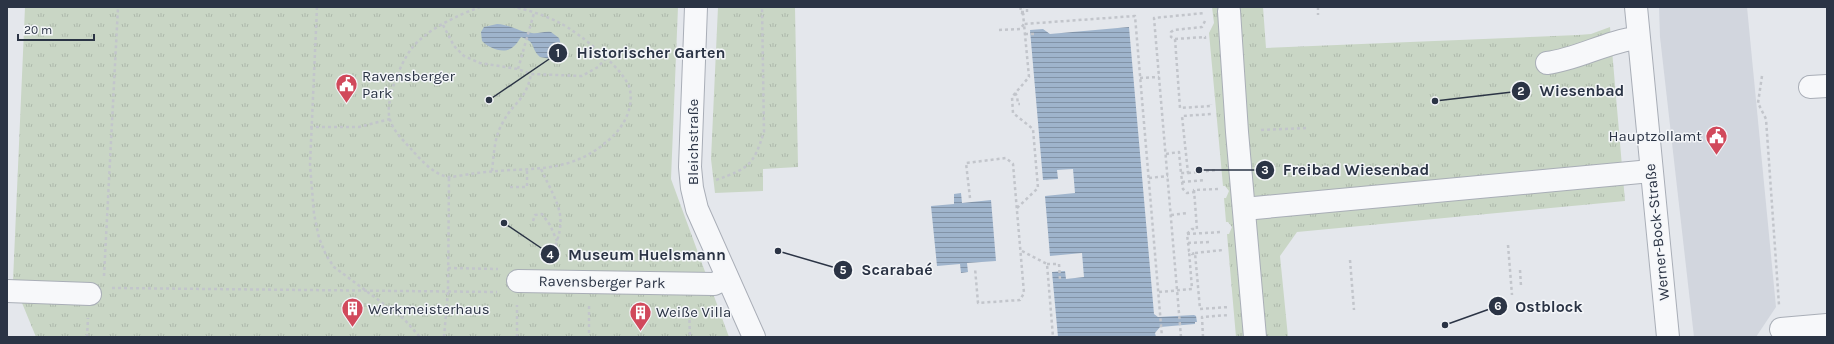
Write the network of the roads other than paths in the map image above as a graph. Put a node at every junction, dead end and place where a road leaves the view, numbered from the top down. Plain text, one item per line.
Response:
1 (696, 7) edge
2 (1636, 7) edge
3 (1229, 11) dead end
4 (1638, 38) junction
5 (1548, 63) dead end
6 (1651, 171) junction
7 (1244, 209) junction
8 (727, 278) junction
9 (518, 287) road end
10 (7, 291) edge
11 (97, 291) road end
12 (1827, 326) edge
13 (1781, 329) road end
14 (754, 337) edge
15 (1255, 337) edge
16 (1668, 337) edge

1 - 8 street, Bleichstraße
2 - 4 street, Werner-Bock-Straße
3 - 7 street
4 - 5 street
4 - 6 street, Werner-Bock-Straße
6 - 7 street
6 - 16 street, Werner-Bock-Straße
7 - 15 street
8 - 9 street, Ravensberger Park
8 - 14 street, Bleichstraße
10 - 11 street
12 - 13 street

